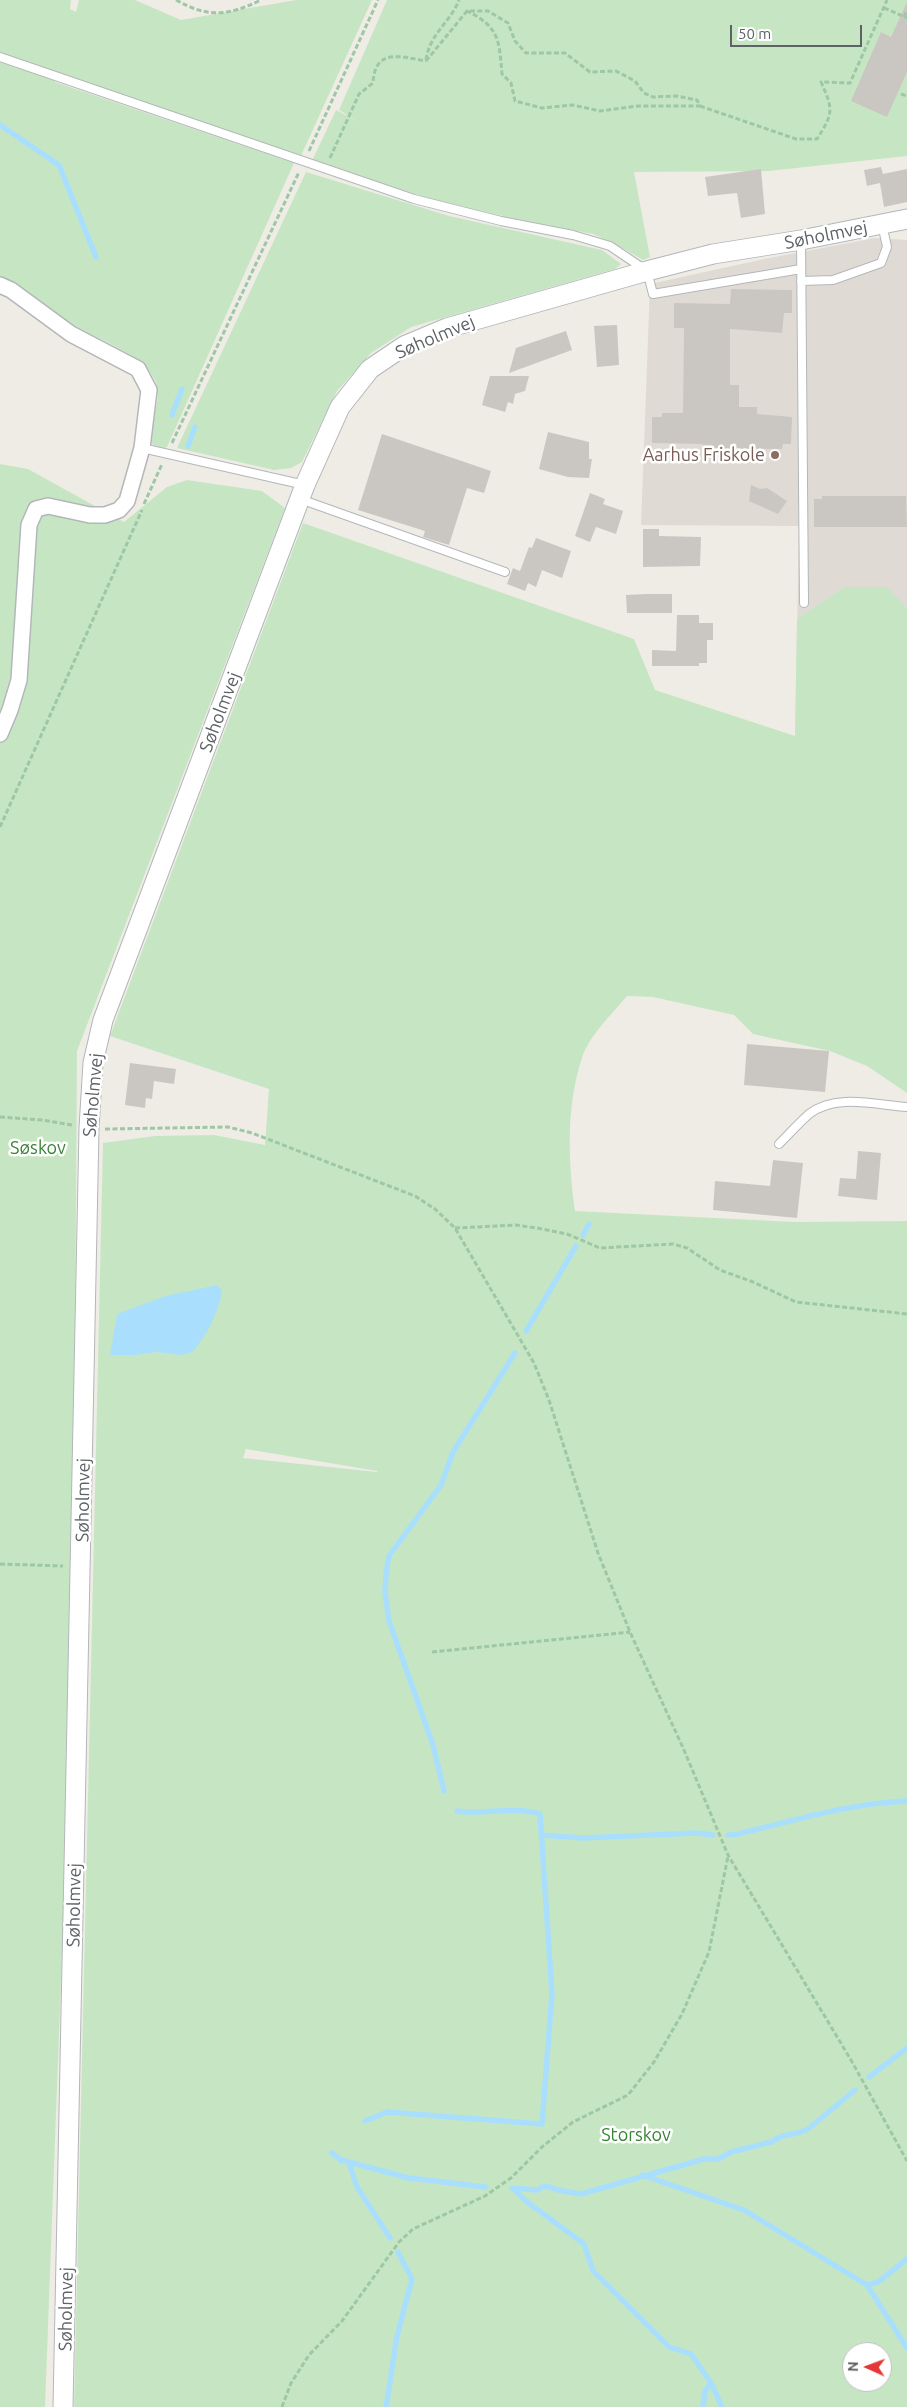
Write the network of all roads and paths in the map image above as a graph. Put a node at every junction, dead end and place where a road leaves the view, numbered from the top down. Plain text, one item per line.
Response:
1 (176, 0) edge
2 (261, 0) edge
3 (378, 0) edge
4 (459, 0) edge
5 (887, 0) edge
6 (884, 8) junction
7 (467, 11) junction
8 (907, 11) edge
9 (906, 17) edge
10 (0, 58) edge
11 (426, 61) junction
12 (901, 94) dead end
13 (907, 96) edge
14 (700, 106) junction
15 (303, 163) junction
16 (324, 170) junction
17 (907, 219) edge
18 (882, 224) junction
19 (801, 240) junction
20 (801, 269) junction
21 (647, 271) junction
22 (801, 281) junction
23 (0, 285) edge
24 (142, 448) junction
25 (166, 456) junction
26 (302, 492) junction
27 (505, 572) dead end
28 (804, 603) dead end
29 (0, 734) edge
30 (0, 827) edge
31 (907, 1107) edge
32 (0, 1117) edge
33 (89, 1128) junction
34 (780, 1144) dead end
35 (455, 1228) junction
36 (907, 1314) edge
37 (0, 1564) edge
38 (82, 1566) junction
39 (630, 1632) junction
40 (432, 1652) dead end
41 (728, 1855) junction
42 (907, 2161) edge
43 (63, 2407) edge
44 (282, 2407) edge

1 - 2 path
3 - 15 path
4 - 11 path
5 - 6 path
6 - 9 path
6 - 14 path
7 - 11 path
7 - 14 path
7 - 14 path
8 - 9 path
10 - 15 lane
11 - 16 path
12 - 13 path
15 - 16 lane
15 - 25 path
16 - 21 lane
17 - 18 street, Søholmvej
18 - 19 street, Søholmvej
18 - 22 lane
19 - 20 lane
19 - 21 street, Søholmvej
20 - 21 lane
20 - 22 lane
21 - 26 street, Søholmvej
22 - 28 lane
23 - 24 street
24 - 25 lane
24 - 29 street
25 - 26 lane
25 - 30 path
26 - 27 lane
26 - 33 street, Søholmvej
31 - 34 lane
32 - 33 path
33 - 35 path
33 - 38 street, Søholmvej
35 - 36 path
35 - 39 path
37 - 38 path
38 - 43 street, Søholmvej
39 - 40 path
39 - 41 path
41 - 42 path
41 - 44 path

